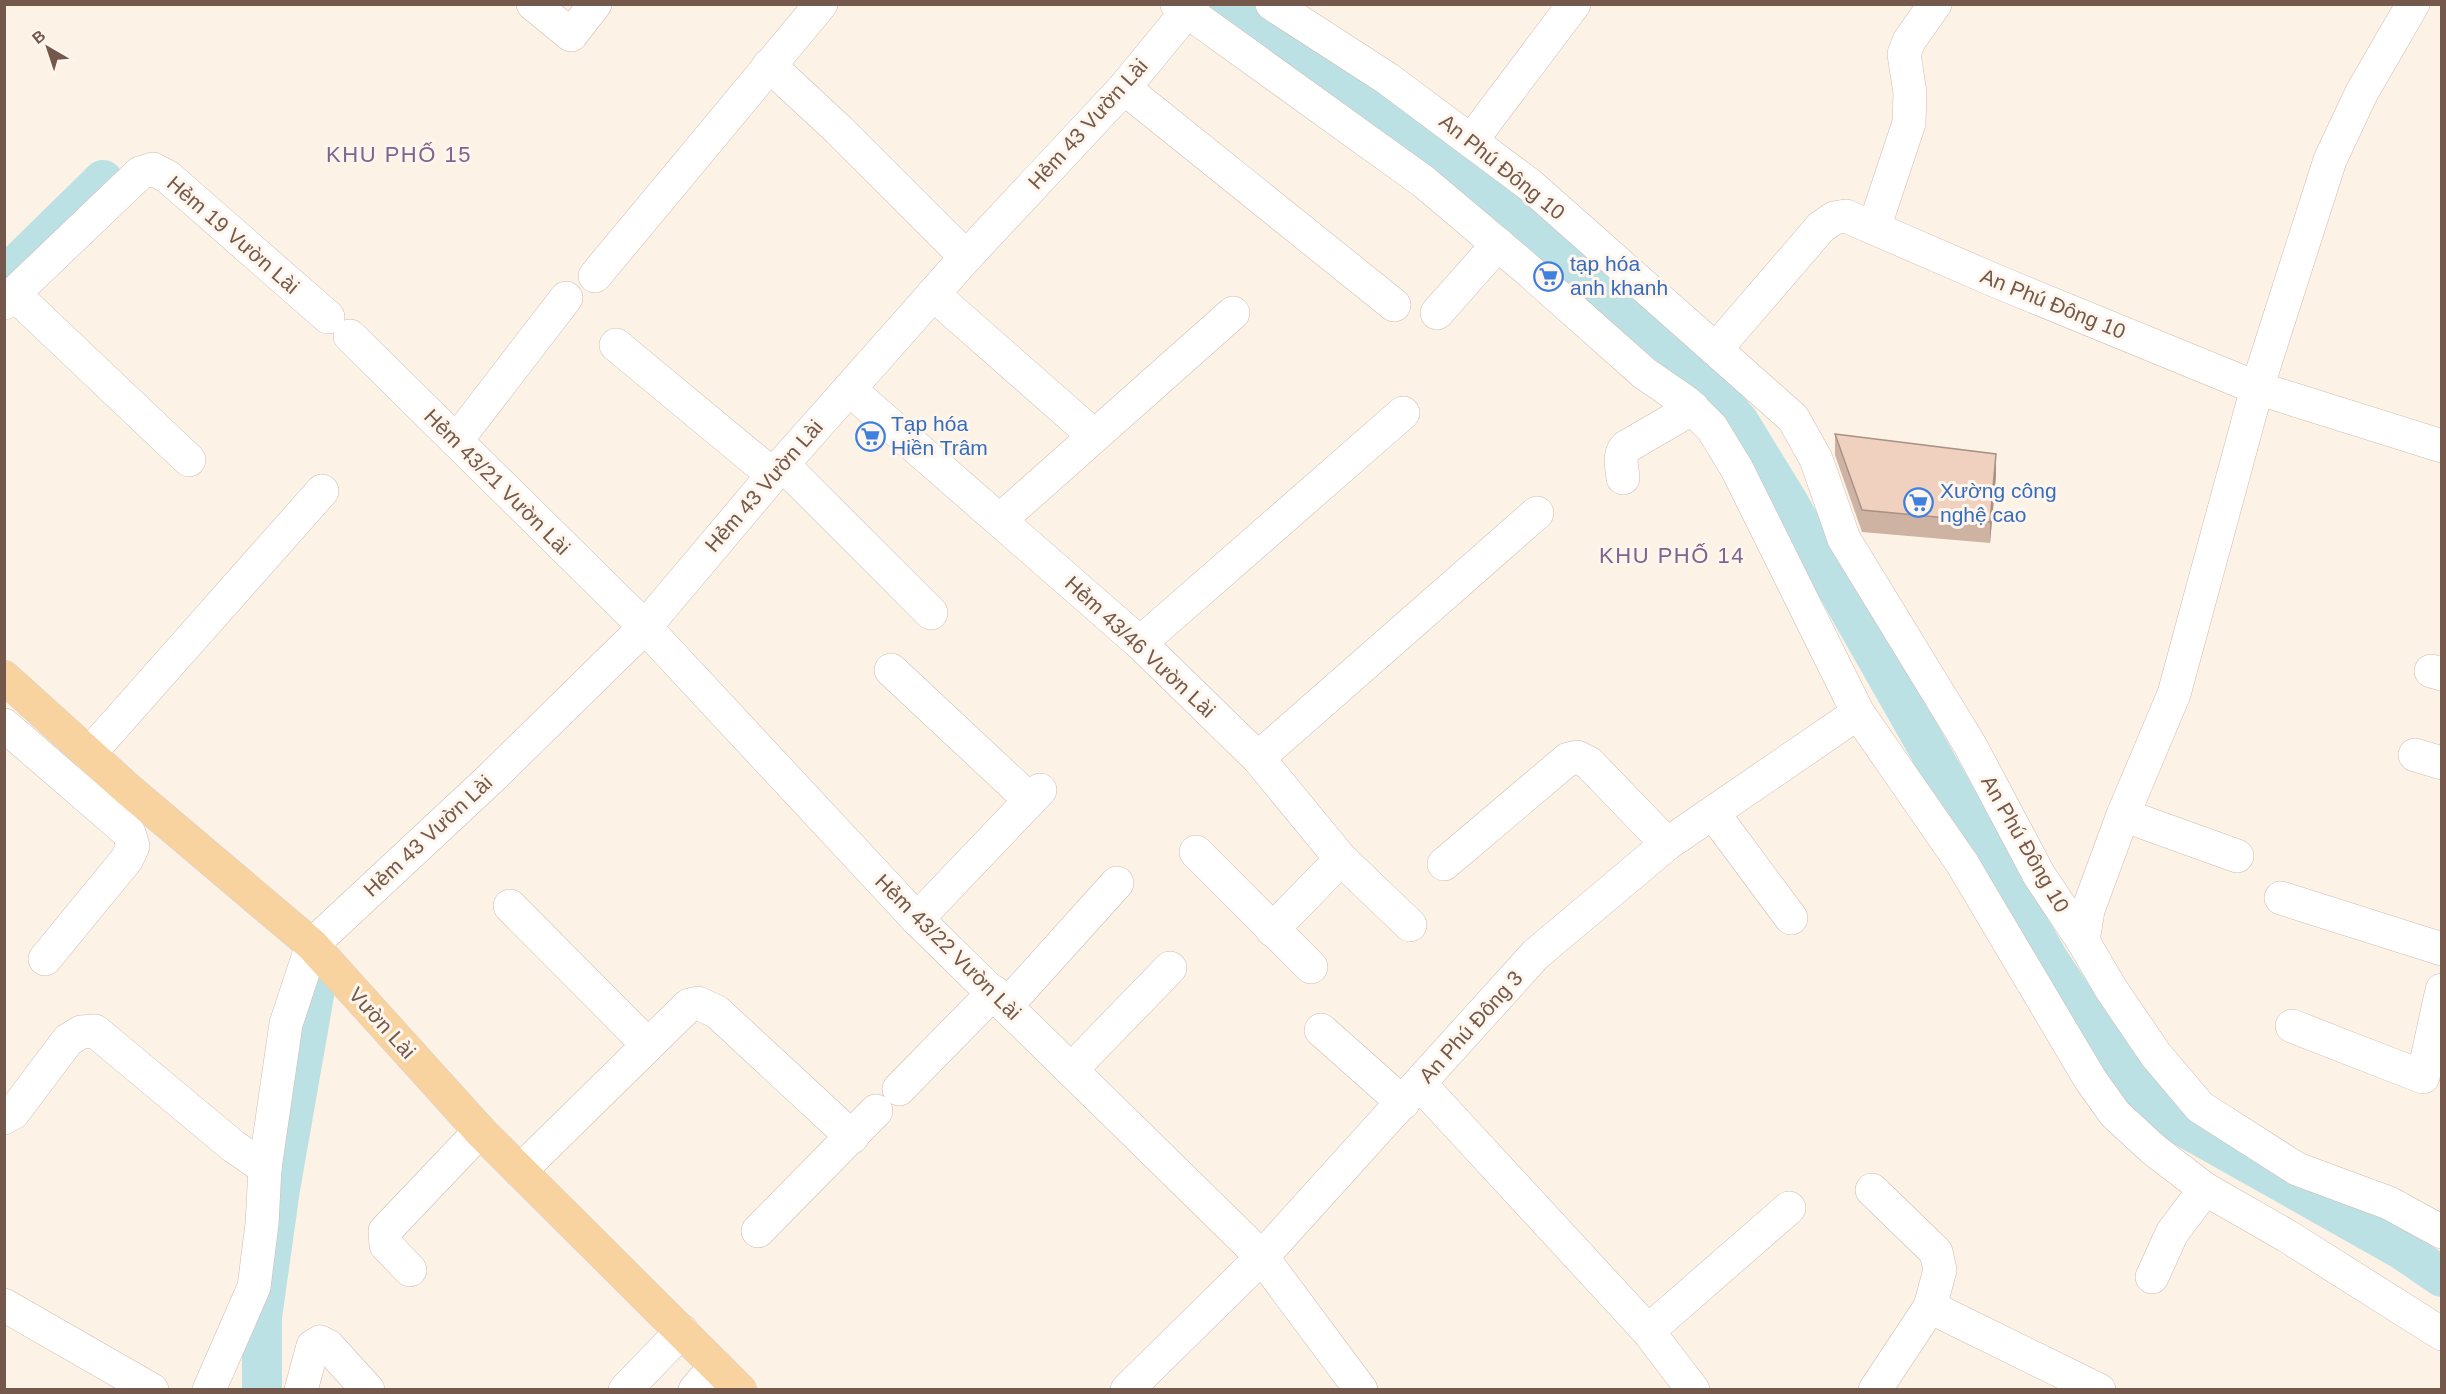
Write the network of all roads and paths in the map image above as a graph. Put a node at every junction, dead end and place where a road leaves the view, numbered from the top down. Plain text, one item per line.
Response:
1 (533, 4) edge
2 (595, 4) edge
3 (821, 4) edge
4 (1272, 4) edge
5 (1574, 4) edge
6 (1935, 4) edge
7 (1185, 7) edge
8 (2405, 8) edge
9 (769, 65) junction
10 (1124, 88) junction
11 (1471, 141) junction
12 (1874, 228) junction
13 (1498, 244) junction
14 (966, 257) junction
15 (595, 276) dead end
16 (933, 294) junction
17 (566, 298) dead end
18 (9, 299) edge
19 (1394, 305) dead end
20 (1233, 313) dead end
21 (1437, 313) dead end
22 (339, 326) joint
23 (616, 345) dead end
24 (1716, 349) junction
25 (2257, 388) junction
26 (849, 389) junction
27 (1693, 408) junction
28 (1403, 413) dead end
29 (1083, 426) dead end
30 (456, 441) junction
31 (2442, 446) edge
32 (189, 460) dead end
33 (777, 470) junction
34 (1623, 478) dead end
35 (322, 491) dead end
36 (1537, 513) dead end
37 (1000, 520) junction
38 (931, 613) dead end
39 (645, 627) junction
40 (1140, 643) junction
41 (891, 670) dead end
42 (4, 676) edge
43 (1858, 713) junction
44 (4, 725) edge
45 (89, 754) junction
46 (1258, 758) junction
47 (1713, 813) junction
48 (2123, 815) junction
49 (1667, 844) junction
50 (1196, 852) dead end
51 (2237, 856) dead end
52 (1341, 860) junction
53 (1444, 864) dead end
54 (1118, 883) dead end
55 (2282, 898) dead end
56 (510, 906) dead end
57 (1791, 918) dead end
58 (917, 919) junction
59 (1410, 925) dead end
60 (1272, 930) junction
61 (2083, 941) junction
62 (312, 945) junction
63 (2442, 949) edge
64 (45, 959) dead end
65 (1311, 967) dead end
66 (1170, 968) dead end
67 (2442, 990) edge
68 (1000, 999) junction
69 (2292, 1026) dead end
70 (1321, 1030) dead end
71 (647, 1044) junction
72 (1071, 1070) junction
73 (1412, 1094) junction
74 (4, 1118) edge
75 (480, 1131) junction
76 (852, 1137) junction
77 (265, 1168) junction
78 (520, 1171) junction
79 (2205, 1189) junction
80 (1872, 1190) dead end
81 (1789, 1208) dead end
82 (758, 1231) dead end
83 (2442, 1232) edge
84 (1262, 1257) junction
85 (410, 1270) dead end
86 (2152, 1277) dead end
87 (4, 1305) edge
88 (1930, 1307) junction
89 (682, 1331) junction
90 (1648, 1331) junction
91 (2442, 1334) edge
92 (706, 1378) edge
93 (152, 1389) edge
94 (209, 1389) edge
95 (302, 1389) edge
96 (368, 1389) edge
97 (625, 1389) edge
98 (740, 1389) edge
99 (1127, 1389) edge
100 (1361, 1389) edge
101 (1693, 1389) edge
102 (1875, 1389) edge
103 (2099, 1389) edge

1 - 2 street
3 - 9 street
4 - 11 street, An Phú Đông 10
5 - 11 street
6 - 12 street
7 - 10 street, Hẻm 43 Vườn Lài
7 - 13 street
8 - 25 street
9 - 14 street
9 - 15 street
10 - 14 street, Hẻm 43 Vườn Lài
10 - 19 street
11 - 24 street, An Phú Đông 10
12 - 24 street, An Phú Đông 10
12 - 25 street, An Phú Đông 10
13 - 21 street
13 - 27 street
14 - 16 street, Hẻm 43 Vườn Lài
16 - 26 street, Hẻm 43 Vườn Lài
16 - 29 street
17 - 30 street
18 - 22 street, Hẻm 19 Vườn Lài
18 - 32 street
20 - 37 street
22 - 30 street, Hẻm 43/21 Vườn Lài
23 - 33 street
24 - 61 street, An Phú Đông 10
25 - 31 street, An Phú Đông 10
25 - 48 street
26 - 33 street, Hẻm 43 Vườn Lài
26 - 37 street, Hẻm 43/46 Vườn Lài
27 - 34 street
27 - 43 street
28 - 40 street
30 - 39 street, Hẻm 43/21 Vườn Lài
33 - 38 street
33 - 39 street, Hẻm 43 Vườn Lài
35 - 45 street
36 - 46 street
37 - 40 street, Hẻm 43/46 Vườn Lài
39 - 58 street, Hẻm 43/22 Vườn Lài
39 - 62 street, Hẻm 43 Vườn Lài
40 - 46 street, Hẻm 43/46 Vườn Lài
41 - 58 street
42 - 45 main road, Vườn Lài
43 - 47 street, An Phú Đông 3
43 - 79 street
44 - 64 street
45 - 62 main road, Vườn Lài
46 - 52 street, Hẻm 43/46 Vườn Lài
47 - 49 street, An Phú Đông 3
47 - 57 street
48 - 51 street
48 - 61 street
49 - 53 street
49 - 73 street, An Phú Đông 3
50 - 60 street
52 - 59 street, Hẻm 43/46 Vườn Lài
52 - 60 street
54 - 68 street
55 - 63 street
56 - 71 street
58 - 68 street, Hẻm 43/22 Vườn Lài
60 - 65 street
61 - 83 street, An Phú Đông 10
62 - 75 main road, Vườn Lài
62 - 77 street
66 - 72 street
67 - 69 street
68 - 72 street, Hẻm 43/22 Vườn Lài
68 - 76 street
70 - 73 street
71 - 76 street
71 - 78 street
72 - 84 street, Hẻm 43/22 Vườn Lài
73 - 84 street, An Phú Đông 3
73 - 90 street
74 - 77 street
75 - 78 main road, Vườn Lài
75 - 85 street
76 - 82 street
77 - 94 street
78 - 89 main road, Vườn Lài
79 - 86 street
79 - 91 street
80 - 88 street
81 - 90 street
84 - 99 street, An Phú Đông 3
84 - 100 street, Hẻm 43/22 Vườn Lài
87 - 93 street
88 - 102 street
88 - 103 street
89 - 92 main road, Vườn Lài
89 - 97 street
90 - 101 street
92 - 98 main road, Vườn Lài
95 - 96 street

